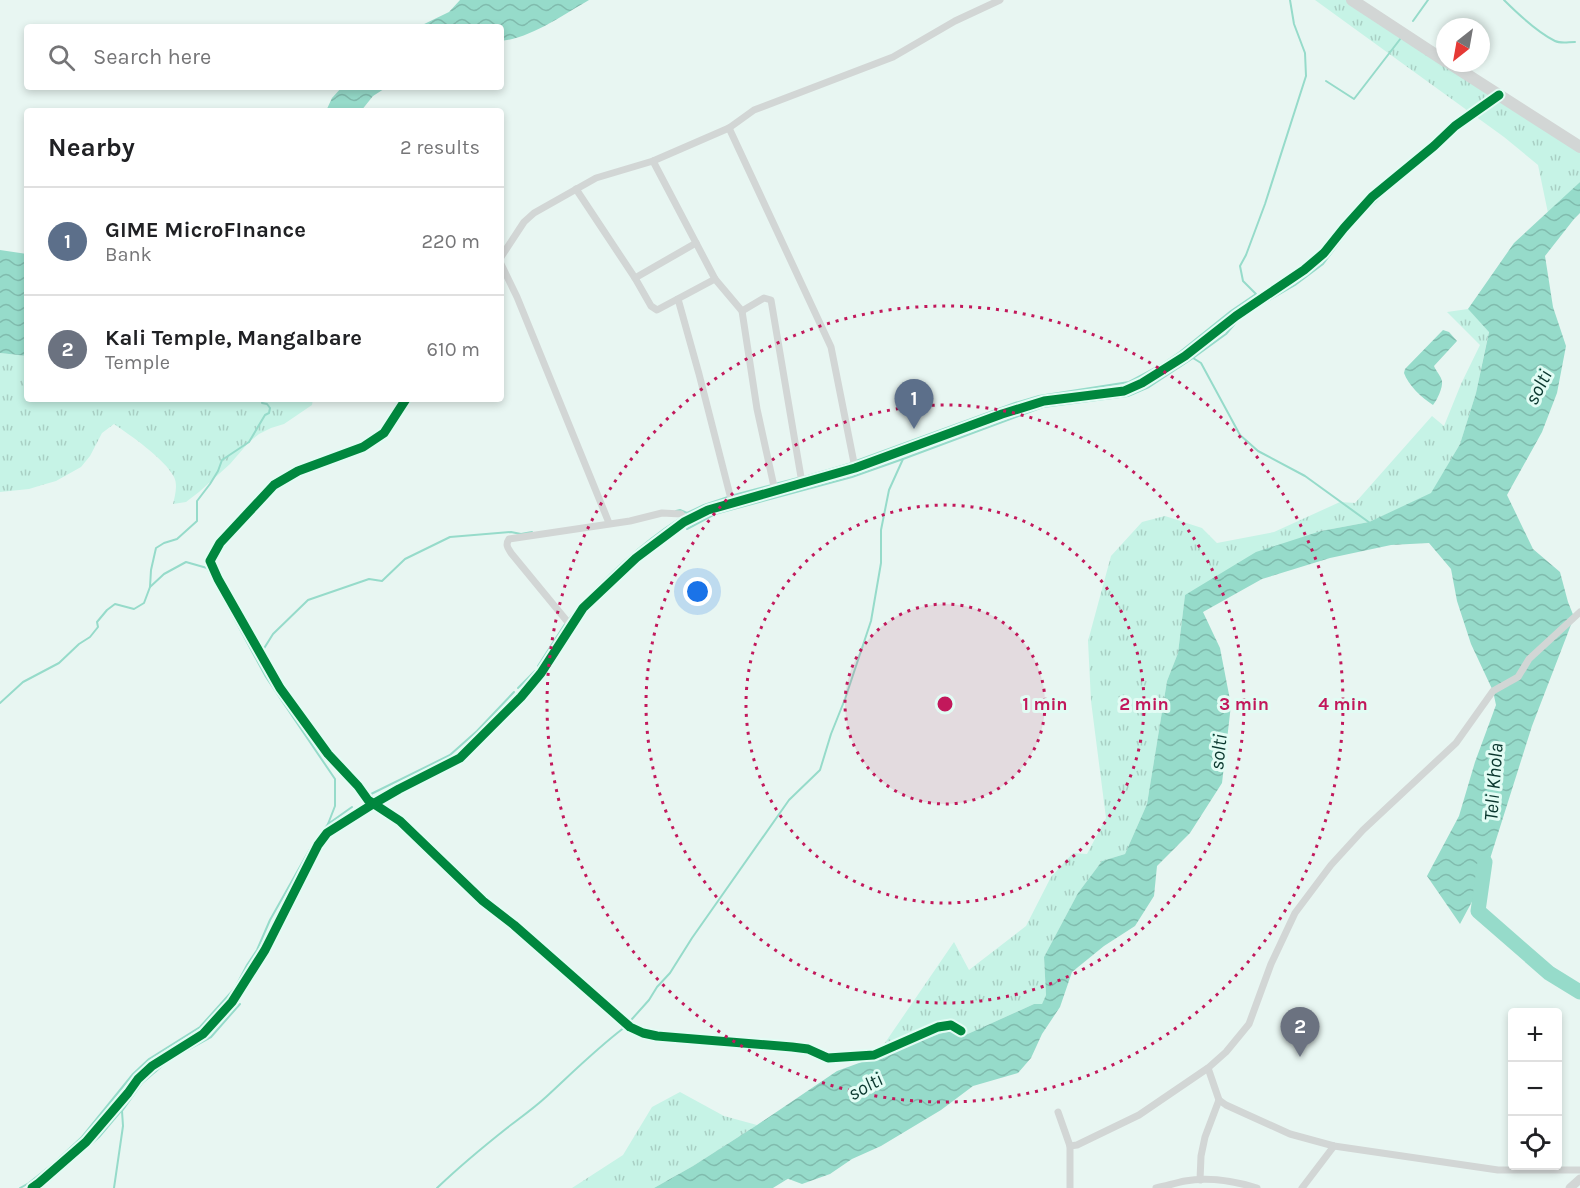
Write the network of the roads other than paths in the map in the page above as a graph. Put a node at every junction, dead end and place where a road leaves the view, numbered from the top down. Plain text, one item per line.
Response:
1 (1000, 0) edge
2 (1352, 0) edge
3 (1436, 55) edge
4 (1463, 72) edge
5 (1499, 95) junction
6 (729, 128) junction
7 (1580, 147) edge
8 (653, 161) junction
9 (576, 189) junction
10 (696, 243) junction
11 (504, 252) edge
12 (504, 270) edge
13 (636, 278) junction
14 (715, 279) junction
15 (678, 299) junction
16 (742, 311) junction
17 (404, 402) edge
18 (855, 468) junction
19 (802, 483) junction
20 (775, 491) junction
21 (732, 503) junction
22 (687, 521) junction
23 (609, 523) junction
24 (1580, 612) edge
25 (571, 626) junction
26 (373, 804) junction
27 (961, 1031) dead end
28 (1208, 1068) junction
29 (1219, 1100) junction
30 (1058, 1112) dead end
31 (1070, 1146) junction
32 (1334, 1146) junction
33 (1580, 1170) edge
34 (1580, 1179) edge
35 (1200, 1180) junction
36 (32, 1188) edge
37 (1070, 1188) edge
38 (1156, 1188) edge
39 (1257, 1188) edge
40 (1302, 1188) edge
41 (1570, 1188) edge

1 - 6 street
2 - 3 highway
4 - 5 highway
5 - 7 highway
5 - 18 street
6 - 8 street
6 - 18 street
8 - 9 street
8 - 10 street
9 - 11 street
9 - 13 street
10 - 13 street
10 - 14 street
12 - 23 street
13 - 15 street
14 - 15 street
14 - 16 street
15 - 21 street
16 - 19 street
16 - 20 street
17 - 26 street
18 - 19 street
19 - 20 street
20 - 21 street
21 - 22 street
22 - 23 street
22 - 25 street
23 - 25 street
24 - 28 street
25 - 26 street
26 - 27 street
26 - 36 street
28 - 29 street
28 - 31 street
29 - 32 street
29 - 35 street
30 - 31 street
31 - 37 street
32 - 33 street
32 - 40 street
34 - 41 street
35 - 38 street
35 - 39 street

